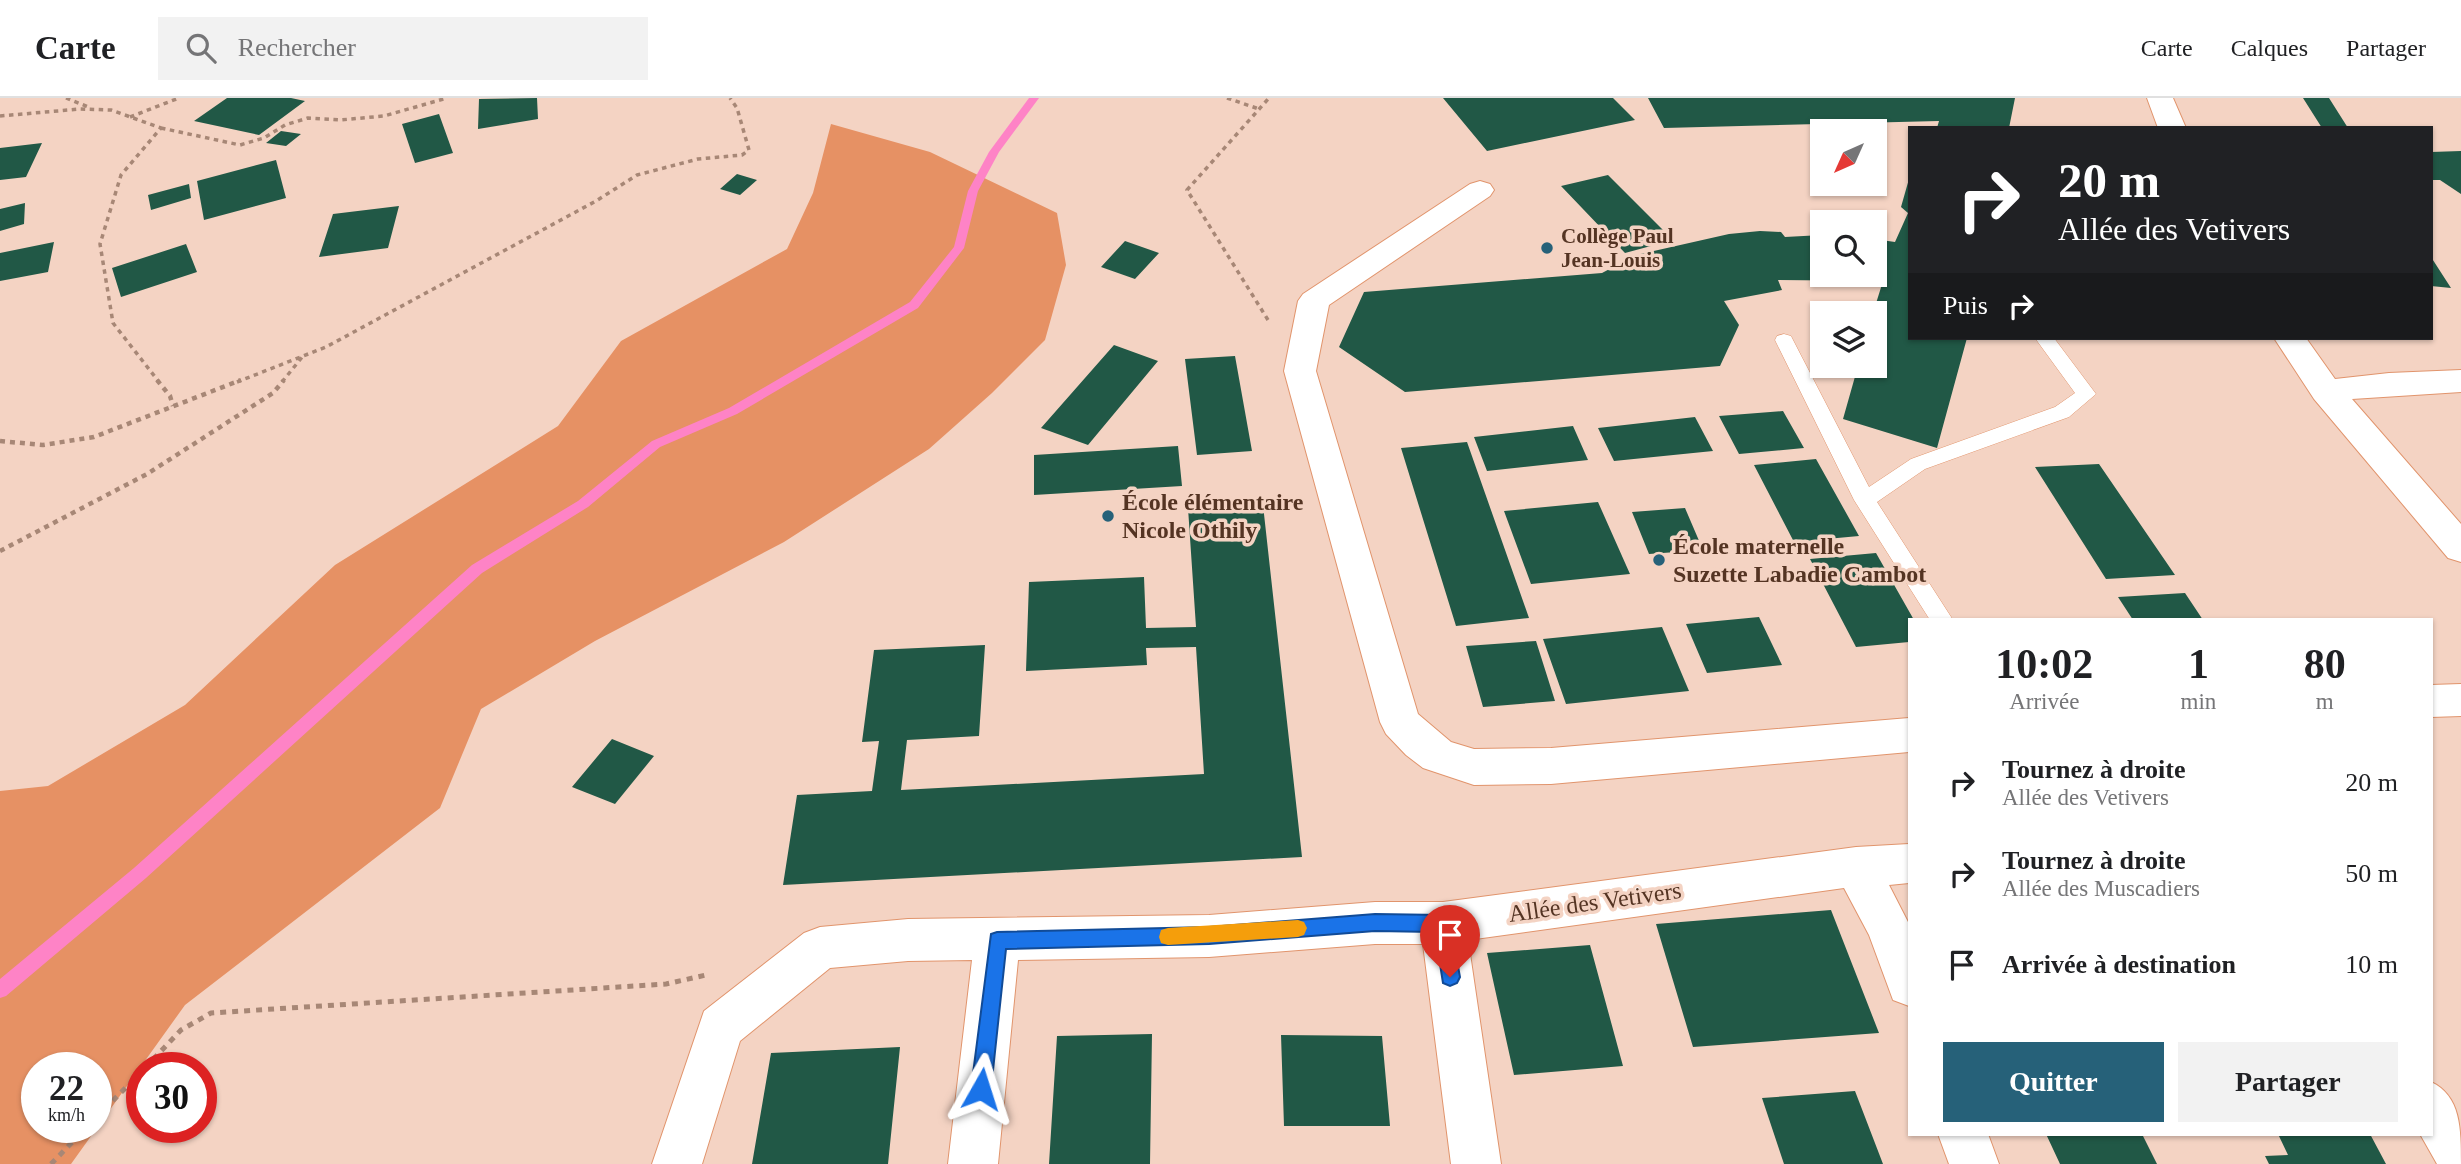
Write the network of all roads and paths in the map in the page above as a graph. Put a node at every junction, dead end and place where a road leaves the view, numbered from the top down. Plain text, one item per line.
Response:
1 (66, 98) edge
2 (179, 98) edge
3 (447, 98) edge
4 (730, 98) edge
5 (1227, 98) edge
6 (1269, 98) edge
7 (2160, 98) edge
8 (95, 109) junction
9 (1259, 109) junction
10 (0, 116) edge
11 (129, 117) junction
12 (2171, 126) edge
13 (161, 128) junction
14 (1480, 190) dead end
15 (1784, 340) dead end
16 (2046, 340) edge
17 (2291, 340) edge
18 (303, 356) junction
19 (1300, 371) junction
20 (2461, 381) edge
21 (2326, 391) junction
22 (173, 406) junction
23 (0, 441) edge
24 (1865, 500) junction
25 (2461, 548) edge
26 (0, 551) edge
27 (1941, 618) edge
28 (2461, 700) edge
29 (2433, 701) edge
30 (1908, 736) edge
31 (1908, 864) edge
32 (1856, 867) junction
33 (1443, 923) junction
34 (997, 940) junction
35 (717, 972) dead end
36 (1908, 981) edge
37 (160, 1052) edge
38 (126, 1087) edge
39 (112, 1101) edge
40 (2433, 1109) edge
41 (1964, 1136) edge
42 (71, 1143) edge
43 (2461, 1157) edge
44 (51, 1164) edge
45 (677, 1164) edge
46 (973, 1164) edge
47 (1476, 1164) edge
48 (1974, 1164) edge

1 - 8 path
2 - 11 path
3 - 13 path
4 - 18 path
5 - 9 path
6 - 9 path
7 - 12 street
8 - 10 path
8 - 11 path
9 - 19 path
11 - 13 path
13 - 22 path
14 - 19 street
15 - 24 lane
16 - 24 lane
17 - 21 street
18 - 22 path
18 - 26 path
19 - 30 street
20 - 21 street
21 - 25 street
22 - 23 path
24 - 27 lane
28 - 29 street
31 - 32 street, Allée des Vetivers
32 - 33 street, Allée des Vetivers
32 - 36 street
33 - 34 street, Allée des Vetivers
33 - 47 street
34 - 45 street, Allée des Vetivers
34 - 46 street
35 - 37 path
38 - 39 path
40 - 43 street
41 - 48 street
42 - 44 path

